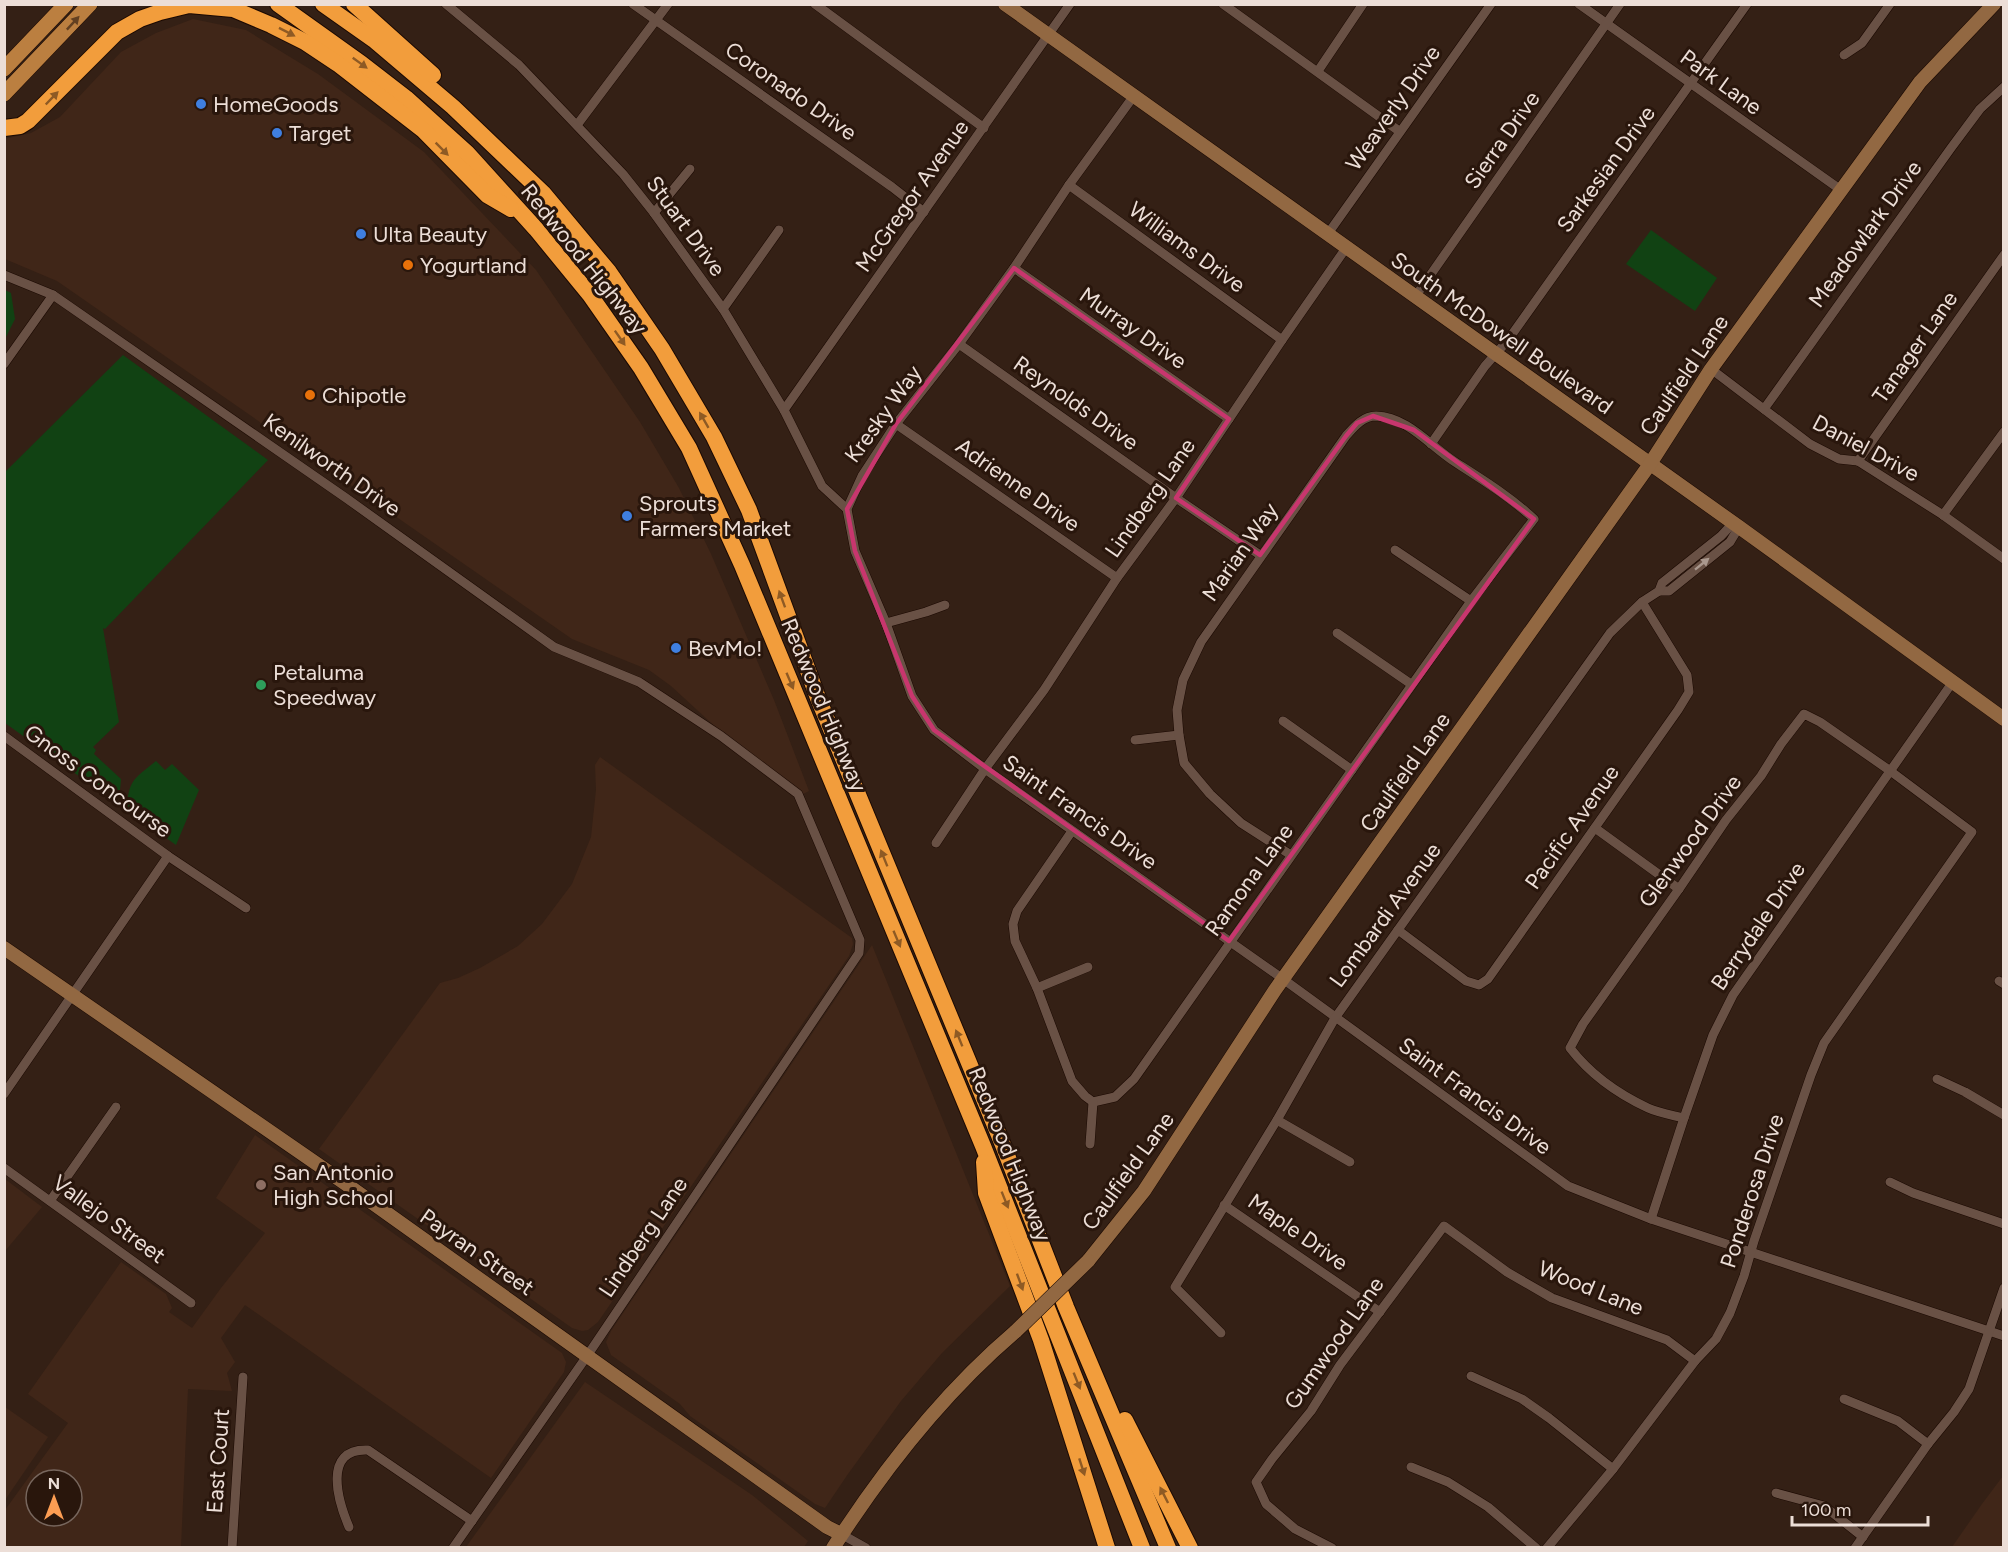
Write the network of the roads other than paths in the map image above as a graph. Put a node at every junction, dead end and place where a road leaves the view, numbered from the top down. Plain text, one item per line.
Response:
1 (66, 4) edge
2 (90, 4) edge
3 (278, 4) edge
4 (323, 4) edge
5 (354, 4) edge
6 (446, 4) edge
7 (633, 4) edge
8 (668, 4) edge
9 (815, 4) edge
10 (1005, 4) edge
11 (1070, 4) edge
12 (1223, 4) edge
13 (1363, 4) edge
14 (1491, 4) edge
15 (1580, 4) edge
16 (1620, 4) edge
17 (1747, 4) edge
18 (1890, 4) edge
19 (1994, 4) edge
20 (656, 21) junction
21 (1607, 24) junction
22 (1048, 35) junction
23 (1844, 55) dead end
24 (4, 69) edge
25 (1318, 71) junction
26 (1691, 84) junction
27 (2004, 87) edge
28 (4, 94) edge
29 (1133, 97) junction
30 (577, 125) junction
31 (4, 128) edge
32 (984, 128) junction
33 (1400, 131) junction
34 (520, 169) junction
35 (690, 169) dead end
36 (1069, 185) junction
37 (1840, 190) junction
38 (924, 212) junction
39 (654, 213) junction
40 (527, 219) junction
41 (779, 231) dead end
42 (1327, 235) junction
43 (1346, 248) junction
44 (2004, 255) edge
45 (1014, 268) junction
46 (4, 275) edge
47 (54, 295) junction
48 (1415, 297) junction
49 (723, 309) junction
50 (1282, 340) junction
51 (959, 344) junction
52 (1494, 353) junction
53 (5, 363) edge
54 (1711, 369) junction
55 (4, 373) edge
56 (1764, 408) junction
57 (784, 410) junction
58 (1229, 419) junction
59 (896, 424) junction
60 (2004, 432) edge
61 (1431, 444) junction
62 (1858, 461) junction
63 (1650, 464) junction
64 (1176, 498) junction
65 (847, 508) junction
66 (1943, 515) junction
67 (1736, 525) junction
68 (1395, 550) dead end
69 (1260, 555) junction
70 (2004, 559) edge
71 (1117, 578) junction
72 (1471, 601) junction
73 (1642, 602) junction
74 (945, 605) dead end
75 (886, 623) junction
76 (1337, 633) dead end
77 (1952, 683) junction
78 (1412, 684) junction
79 (2004, 719) edge
80 (1283, 721) dead end
81 (1179, 735) junction
82 (4, 736) edge
83 (1135, 740) dead end
84 (985, 769) junction
85 (1352, 770) junction
86 (1890, 770) junction
87 (1596, 828) junction
88 (1072, 831) junction
89 (1972, 832) joint
90 (936, 843) dead end
91 (1291, 855) junction
92 (168, 856) junction
93 (1679, 889) junction
94 (246, 908) dead end
95 (1398, 930) junction
96 (1229, 941) junction
97 (860, 946) joint
98 (4, 948) edge
99 (1088, 968) dead end
100 (1283, 979) junction
101 (1037, 988) junction
102 (72, 996) junction
103 (1335, 1018) junction
104 (1937, 1079) dead end
105 (4, 1094) edge
106 (1093, 1102) junction
107 (116, 1107) dead end
108 (2004, 1115) edge
109 (1684, 1118) junction
110 (1277, 1120) junction
111 (1090, 1144) dead end
112 (983, 1146) junction
113 (1350, 1162) dead end
114 (4, 1168) edge
115 (1890, 1182) dead end
116 (51, 1201) junction
117 (1224, 1205) junction
118 (1651, 1219) junction
119 (2004, 1224) edge
120 (1444, 1226) joint
121 (1752, 1252) junction
122 (2004, 1288) edge
123 (191, 1303) dead end
124 (1066, 1307) junction
125 (1380, 1312) junction
126 (1990, 1330) junction
127 (1221, 1333) dead end
128 (2004, 1336) edge
129 (586, 1356) junction
130 (1695, 1361) junction
131 (1471, 1376) dead end
132 (243, 1377) dead end
133 (1844, 1399) dead end
134 (1928, 1444) junction
135 (1411, 1467) dead end
136 (1613, 1468) junction
137 (1776, 1492) dead end
138 (472, 1521) junction
139 (349, 1527) dead end
140 (842, 1534) junction
141 (1863, 1538) junction
142 (232, 1548) edge
143 (453, 1548) edge
144 (833, 1548) edge
145 (866, 1548) edge
146 (1107, 1548) edge
147 (1142, 1548) edge
148 (1168, 1548) edge
149 (1190, 1548) edge
150 (1332, 1548) edge
151 (1536, 1548) edge
152 (1548, 1548) edge
153 (1855, 1548) edge

1 - 24 main road
28 -> 2 main road
3 -> 40 highway, Redwood Highway
4 - 34 highway, Redwood Highway
5 - 34 highway
6 - 30 street, Stuart Drive
7 - 20 street, Coronado Drive
8 - 20 street
9 - 32 street
10 - 22 main road, South McDowell Boulevard
11 - 22 street, McGregor Avenue
12 - 25 street
13 - 25 street
14 - 33 street, Weaverly Drive
15 - 21 street, Park Lane
16 - 21 street, Sierra Drive
17 - 26 street, Sarkesian Drive
18 - 23 street
19 - 37 main road, Caulfield Lane
20 - 30 street
20 - 38 street, Coronado Drive
21 - 26 street, Park Lane
21 - 48 street, Sierra Drive
22 - 29 main road, South McDowell Boulevard
22 - 32 street, McGregor Avenue
25 - 33 street
26 - 37 street, Park Lane
26 - 52 street, Sarkesian Drive
27 - 56 street, Meadowlark Drive
29 - 36 street, Kresky Way
29 - 42 main road, South McDowell Boulevard
30 - 39 street, Stuart Drive
31 -> 40 highway
32 - 38 street, McGregor Avenue
33 - 42 street, Weaverly Drive
124 -> 34 highway, Redwood Highway
35 - 39 street
36 - 45 street, Kresky Way
36 - 50 street, Williams Drive
37 - 54 main road, Caulfield Lane
38 - 57 street, McGregor Avenue
39 - 49 street, Stuart Drive
40 -> 112 highway, Redwood Highway
41 - 49 street
42 - 43 main road, South McDowell Boulevard
43 - 48 main road, South McDowell Boulevard
43 - 50 street, Lindberg Lane
44 - 62 street, Tanager Lane
45 - 51 street, Kresky Way
45 - 58 street, Murray Drive
46 - 47 street, Kenilworth Drive
47 - 53 street
47 - 97 street, Kenilworth Drive
48 - 52 main road, South McDowell Boulevard
49 - 57 street, Stuart Drive
50 - 58 street, Lindberg Lane
51 - 59 street, Kresky Way
51 - 64 street, Reynolds Drive
52 - 61 street
52 - 63 main road, South McDowell Boulevard
53 - 55 street
54 - 56 street, Daniel Drive
54 - 63 main road, Caulfield Lane
56 - 62 street, Daniel Drive
57 - 65 street, Stuart Drive
58 - 64 street, Lindberg Lane
59 - 65 street, Kresky Way
59 - 71 street, Adrienne Drive
60 - 66 street
61 - 69 street, Marian Way
61 - 72 street, Ramona Lane
62 - 66 street, Daniel Drive
63 - 67 main road, South McDowell Boulevard
63 - 100 main road, Caulfield Lane
64 - 69 street, Reynolds Drive
64 - 71 street, Lindberg Lane
65 - 75 street
66 - 70 street, Daniel Drive
67 - 73 street, Lombardi Avenue
67 - 77 main road, South McDowell Boulevard
68 - 72 street
69 - 81 street, Marian Way
71 - 84 street, Lindberg Lane
72 - 78 street, Ramona Lane
73 - 87 street, Pacific Avenue
73 - 95 street, Lombardi Avenue
74 - 75 street
75 - 84 street
76 - 78 street
77 - 79 main road, South McDowell Boulevard
77 - 86 street, Berrydale Drive
78 - 85 street, Ramona Lane
80 - 85 street
81 - 83 street
81 - 91 street, Marian Way
82 - 92 street, Gnoss Concourse
84 - 88 street, Saint Francis Drive
84 - 90 street, Lindberg Lane
85 - 91 street, Ramona Lane
86 - 89 street, Glenwood Drive
86 - 93 street, Glenwood Drive
86 - 109 street, Berrydale Drive
87 - 93 street
87 - 95 street, Pacific Avenue
88 - 96 street, Saint Francis Drive
88 - 101 street
89 - 121 street, Ponderosa Drive
91 - 96 street, Ramona Lane
92 - 94 street, Gnoss Concourse
92 - 102 street, Gnoss Concourse
93 - 109 street, Glenwood Drive
95 - 103 street, Lombardi Avenue
96 - 100 street, Saint Francis Drive
96 - 106 street, Ramona Lane
97 - 129 street, Lindberg Lane
98 - 102 main road, Payran Street
99 - 101 street
100 - 103 street, Saint Francis Drive
100 - 140 main road, Caulfield Lane, bridge
101 - 106 street
102 - 105 street, Gnoss Concourse
102 - 129 main road, Payran Street
103 - 110 street, Lombardi Avenue
103 - 118 street, Saint Francis Drive
104 - 108 street
106 - 111 street
107 - 116 street
109 - 118 street, Berrydale Drive
110 - 113 street
110 - 117 street, Lombardi Avenue
112 -> 146 highway
112 -> 147 highway, Redwood Highway
114 - 116 street, Vallejo Street
115 - 119 street
116 - 123 street, Vallejo Street
117 - 125 street, Maple Drive
117 - 127 street, Lombardi Avenue
118 - 121 street, Saint Francis Drive
120 - 125 street, Gumwood Lane
120 - 130 street, Wood Lane
121 - 126 street, Saint Francis Drive
121 - 130 street, Ponderosa Drive
122 - 126 street
124 - 148 highway, Redwood Highway
149 -> 124 highway
125 - 150 street, Gumwood Lane
126 - 128 street, Saint Francis Drive
126 - 134 street
129 - 138 street, Lindberg Lane
129 - 140 main road, Payran Street
130 - 136 street, Ponderosa Drive
131 - 136 street
132 - 142 street, East Court
133 - 134 street
134 - 141 street
135 - 151 street
136 - 152 street, Ponderosa Drive
137 - 141 street
138 - 139 street
138 - 143 street, Lindberg Lane
140 - 144 main road, Caulfield Lane
140 - 145 street, Payran Street
141 - 153 street

